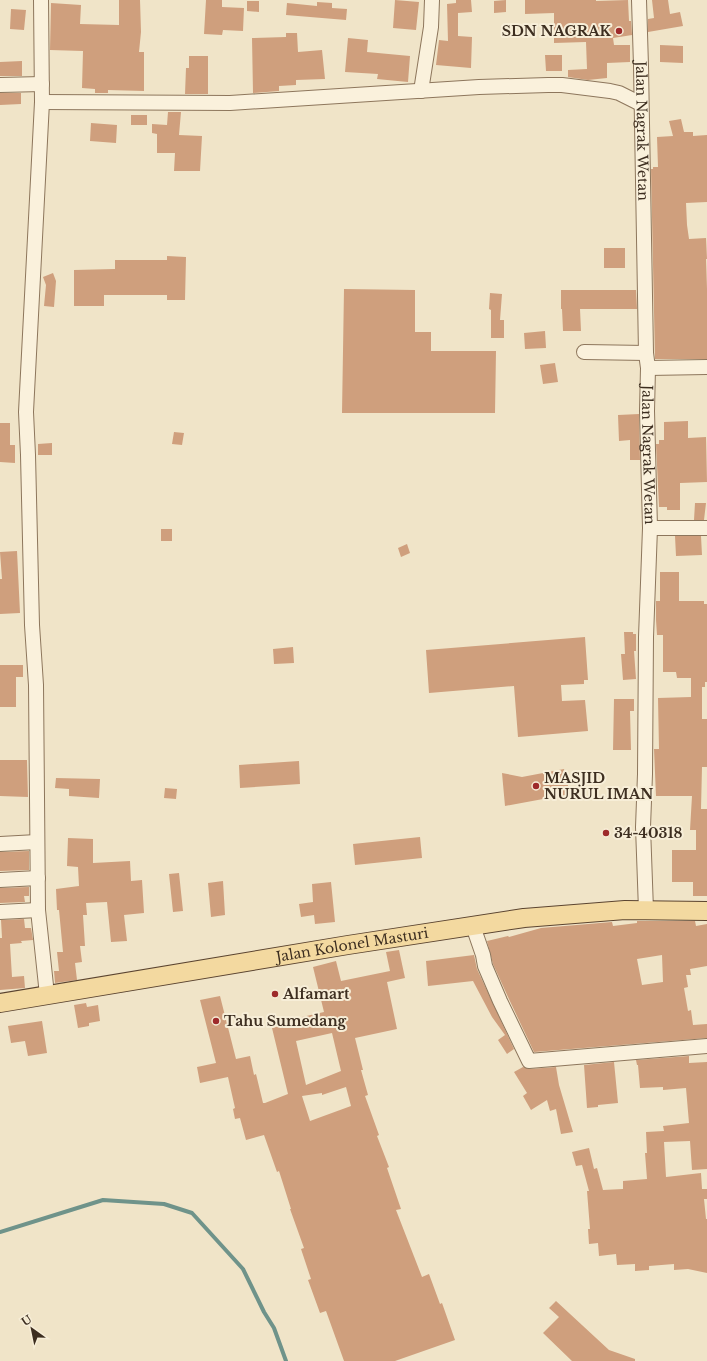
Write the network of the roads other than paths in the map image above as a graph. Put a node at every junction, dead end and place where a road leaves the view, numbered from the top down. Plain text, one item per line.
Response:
1 (40, 0) edge
2 (432, 0) edge
3 (638, 0) edge
4 (42, 84) junction
5 (0, 85) edge
6 (421, 91) junction
7 (42, 102) junction
8 (641, 104) junction
9 (584, 352) dead end
10 (646, 353) junction
11 (707, 367) edge
12 (648, 368) junction
13 (650, 528) junction
14 (707, 528) edge
15 (37, 842) junction
16 (0, 844) edge
17 (38, 878) junction
18 (0, 880) edge
19 (38, 910) junction
20 (646, 910) junction
21 (707, 911) edge
22 (0, 912) edge
23 (473, 926) junction
24 (47, 995) junction
25 (0, 1003) edge
26 (707, 1046) edge

1 - 4 street
2 - 6 street
3 - 8 street, Jalan Nagrak Wetan
4 - 5 street
4 - 7 street
6 - 7 street
6 - 8 street
7 - 15 street
8 - 10 street, Jalan Nagrak Wetan
9 - 10 street
10 - 12 street, Jalan Nagrak Wetan
11 - 12 street
12 - 13 street, Jalan Nagrak Wetan
13 - 14 street
13 - 20 street, Jalan Nagrak Wetan
15 - 16 street
15 - 17 street
17 - 18 street
17 - 19 street
19 - 22 street
19 - 24 street
20 - 21 main road, Jalan Kolonel Masturi
20 - 23 main road, Jalan Kolonel Masturi
23 - 24 main road, Jalan Kolonel Masturi
23 - 26 street
24 - 25 main road, Jalan Kolonel Masturi

